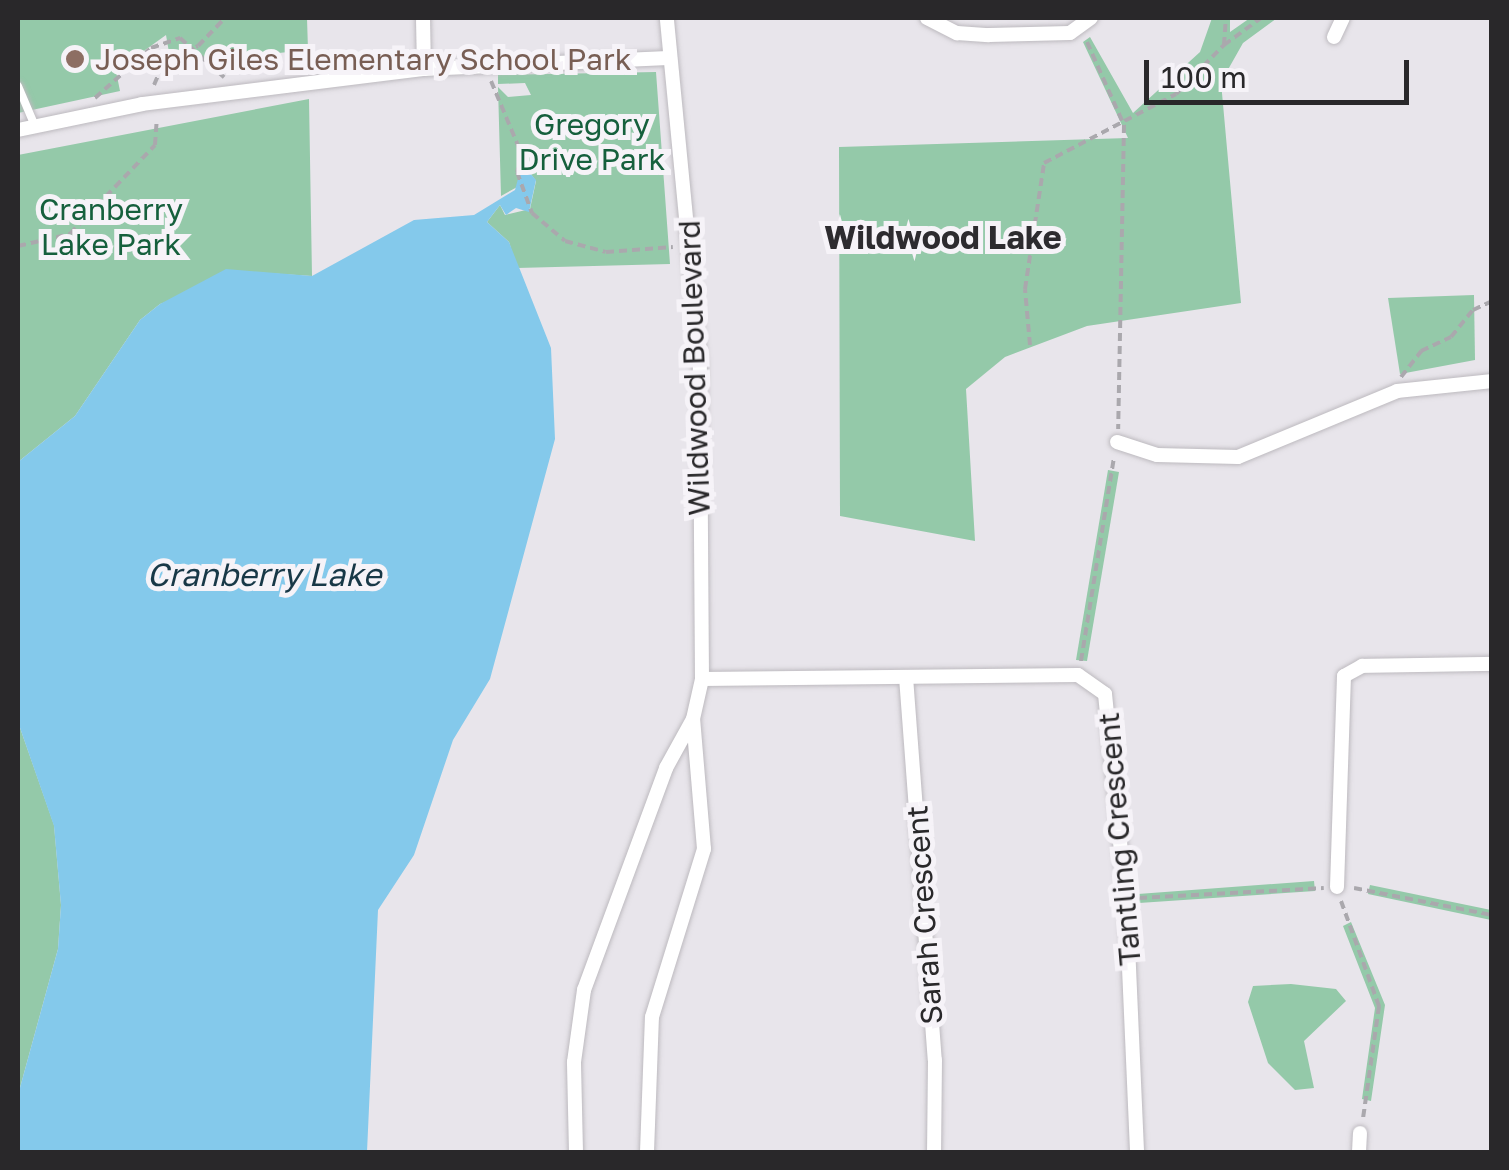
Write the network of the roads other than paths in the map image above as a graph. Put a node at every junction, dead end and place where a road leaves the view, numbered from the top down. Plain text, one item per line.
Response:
1 (422, 18) edge
2 (666, 18) edge
3 (928, 18) edge
4 (1343, 18) edge
5 (1086, 23) edge
6 (1334, 38) dead end
7 (667, 58) junction
8 (424, 69) junction
9 (18, 86) edge
10 (35, 126) junction
11 (18, 130) edge
12 (1492, 381) edge
13 (1117, 442) road end
14 (1492, 664) edge
15 (906, 677) junction
16 (702, 680) junction
17 (694, 719) junction
18 (1337, 887) road end
19 (1360, 1133) road end
20 (576, 1152) edge
21 (648, 1152) edge
22 (934, 1152) edge
23 (1137, 1152) edge
24 (1359, 1152) edge

1 - 8 street
2 - 7 street, Wildwood Boulevard
3 - 5 street
4 - 6 street
7 - 8 street
7 - 16 street, Wildwood Boulevard
8 - 10 street
9 - 10 lane
10 - 11 street
12 - 13 street
14 - 18 street
15 - 16 street, Tantling Crescent
15 - 22 street, Sarah Crescent
15 - 23 street, Tantling Crescent
16 - 17 street, Wildwood Boulevard
17 - 20 street, Wildwood Boulevard
17 - 21 street, Wildwood Boulevard
19 - 24 street

